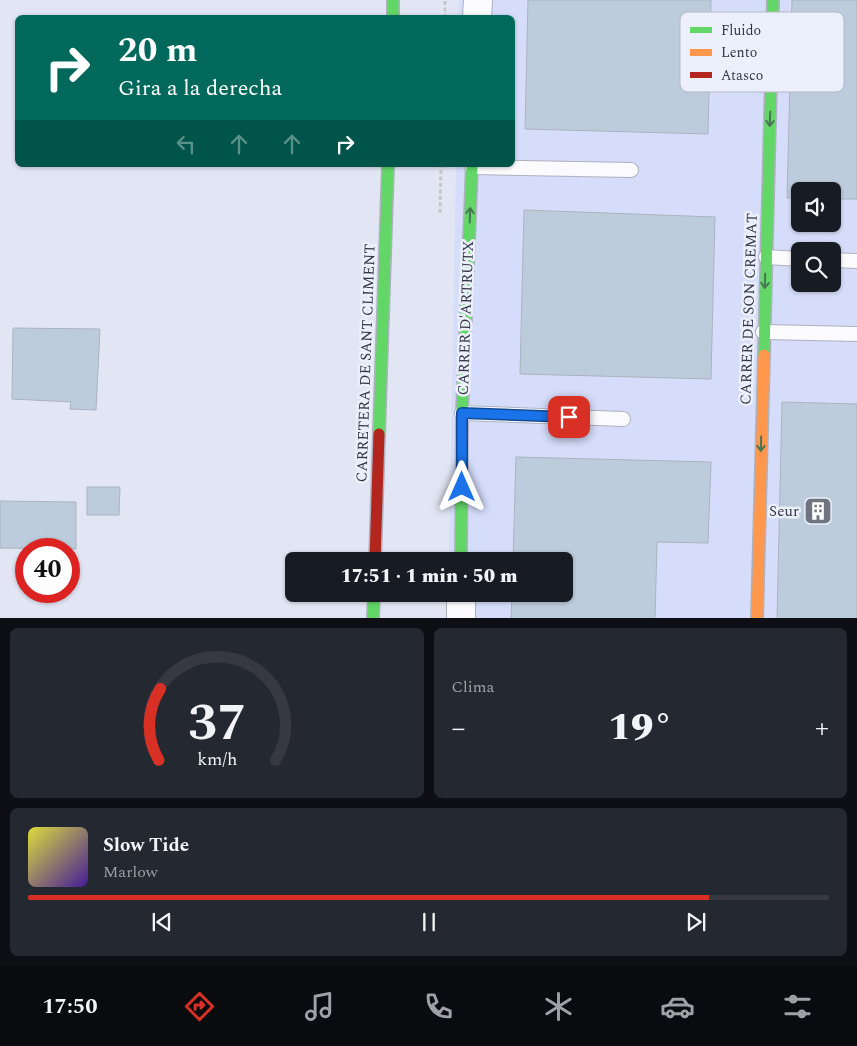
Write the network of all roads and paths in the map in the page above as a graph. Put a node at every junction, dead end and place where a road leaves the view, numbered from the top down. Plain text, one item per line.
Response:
1 (393, 0) edge
2 (446, 0) edge
3 (478, 0) edge
4 (393, 15) edge
5 (445, 15) edge
6 (477, 15) edge
7 (771, 92) edge
8 (388, 167) edge
9 (472, 167) edge
10 (512, 167) edge
11 (631, 170) dead end
12 (766, 258) junction
13 (791, 259) edge
14 (841, 260) edge
15 (857, 261) edge
16 (763, 332) junction
17 (857, 334) edge
18 (462, 413) junction
19 (623, 419) dead end
20 (375, 552) edge
21 (461, 552) edge
22 (374, 602) edge
23 (461, 602) edge
24 (373, 618) edge
25 (461, 618) edge
26 (757, 618) edge

1 - 4 street
2 - 5 path
3 - 6 street
7 -> 12 street, CARRER DE SON CREMAT
8 - 20 street, CARRETERA DE SANT CLIMENT
18 -> 9 street, CARRER D'ARTRUTX
10 - 11 lane
12 - 13 lane
12 -> 16 street, CARRER DE SON CREMAT
14 - 15 lane
16 - 17 lane
16 -> 26 street, CARRER DE SON CREMAT
18 - 19 lane
18 - 21 street, CARRER D'ARTRUTX
22 - 24 street
23 - 25 street

